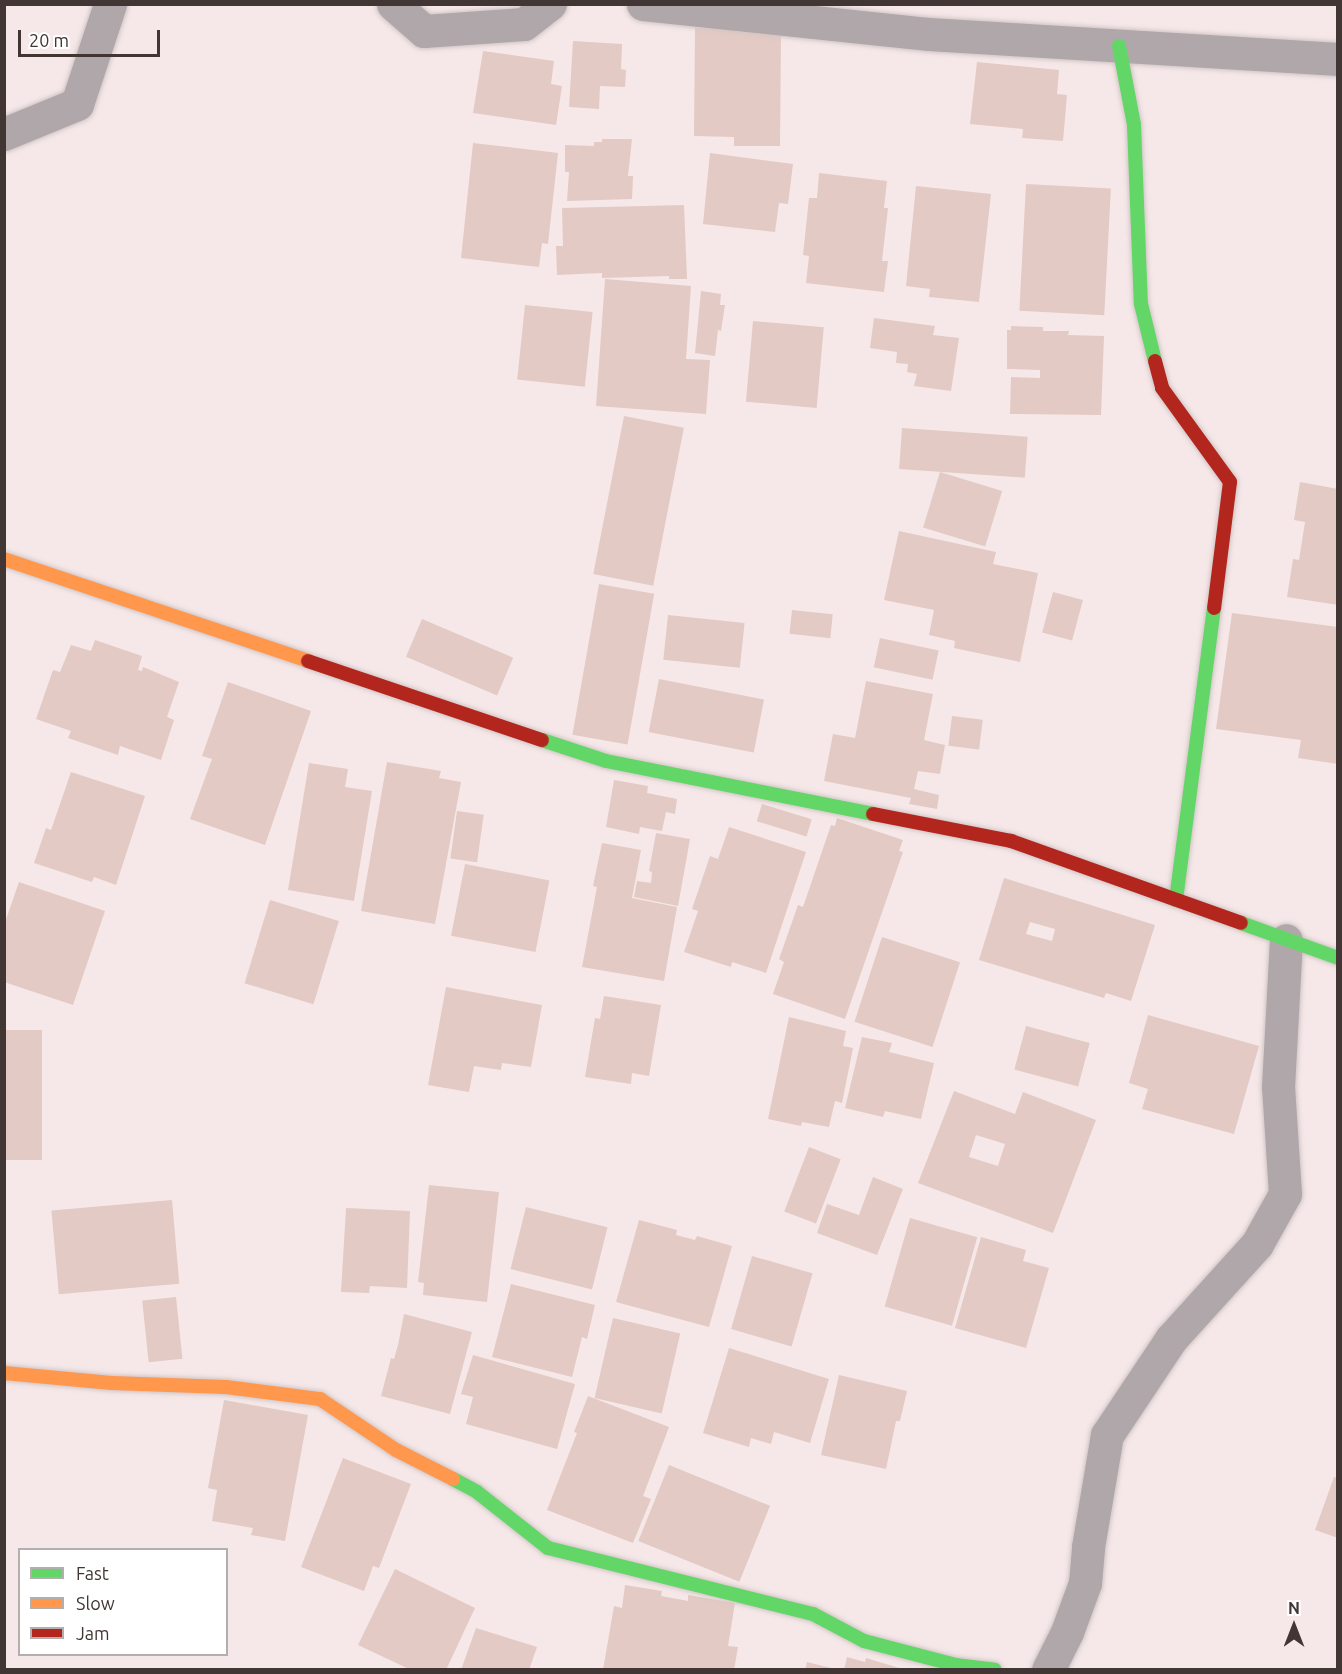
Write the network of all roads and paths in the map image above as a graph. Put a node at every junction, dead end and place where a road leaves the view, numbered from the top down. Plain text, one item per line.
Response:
1 (110, 4) edge
2 (393, 4) edge
3 (550, 4) edge
4 (643, 4) edge
5 (1119, 46) junction
6 (1338, 60) edge
7 (4, 134) edge
8 (4, 559) edge
9 (1176, 900) junction
10 (1286, 940) junction
11 (1338, 958) edge
12 (4, 1373) edge
13 (995, 1670) edge
14 (1048, 1670) edge

1 - 7 street
2 - 3 street
4 - 5 street
5 - 6 street
5 - 9 street
8 - 9 street
9 - 10 street
10 - 11 street
10 - 14 street
12 - 13 street

